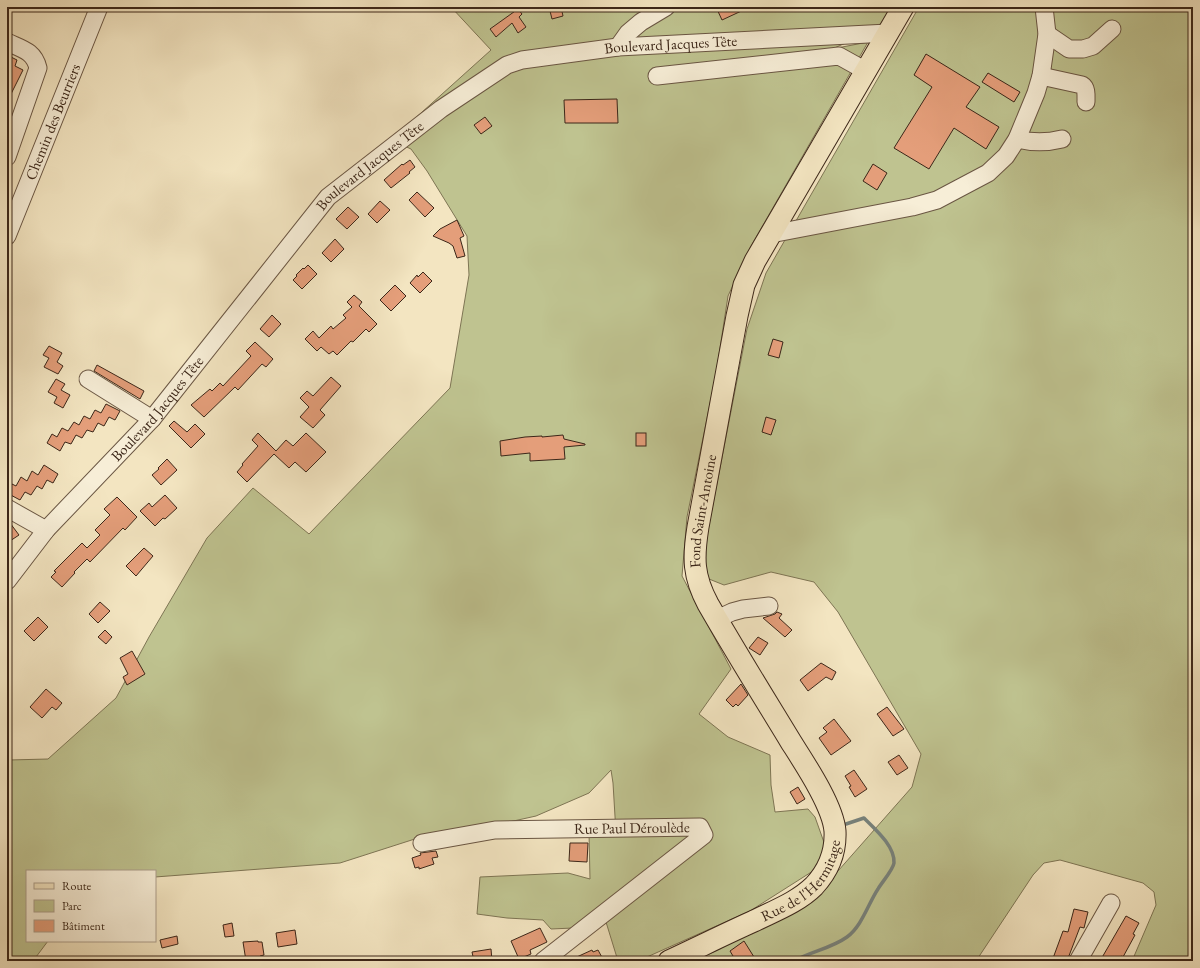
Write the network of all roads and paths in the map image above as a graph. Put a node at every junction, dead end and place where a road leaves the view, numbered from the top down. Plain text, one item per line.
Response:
1 (99, 7) edge
2 (666, 7) edge
3 (903, 7) edge
4 (1044, 7) edge
5 (1112, 28) dead end
6 (888, 33) junction
7 (1047, 34) junction
8 (7, 42) edge
9 (618, 47) junction
10 (866, 71) junction
11 (657, 76) dead end
12 (1041, 76) junction
13 (1086, 102) dead end
14 (10, 136) edge
15 (1017, 139) junction
16 (1062, 139) dead end
17 (7, 157) edge
18 (771, 234) junction
19 (7, 236) edge
20 (88, 380) dead end
21 (152, 419) junction
22 (7, 508) edge
23 (46, 530) junction
24 (7, 581) edge
25 (769, 606) dead end
26 (717, 620) junction
27 (795, 748) joint
28 (422, 843) dead end
29 (1111, 903) dead end
30 (542, 961) edge
31 (669, 961) edge
32 (1078, 961) edge

1 - 19 street, Chemin des Beurriers
2 - 9 street
3 - 6 main road
4 - 7 street
5 - 7 street
6 - 9 street, Boulevard Jacques Tête
6 - 10 main road, Fond Saint-Antoine
7 - 12 street
8 - 14 street
9 - 21 street, Boulevard Jacques Tête
10 - 11 street
10 - 18 main road, Fond Saint-Antoine
12 - 13 street
12 - 15 street
14 - 17 street
15 - 16 street
15 - 18 street
18 - 26 main road, Fond Saint-Antoine
20 - 21 street
21 - 23 street, Boulevard Jacques Tête
22 - 23 street
23 - 24 street, Boulevard Jacques Tête
25 - 26 street
26 - 27 main road, Fond Saint-Antoine
27 - 31 main road, Rue de l'Hermitage
28 - 30 street, Rue Paul Déroulède
29 - 32 street

